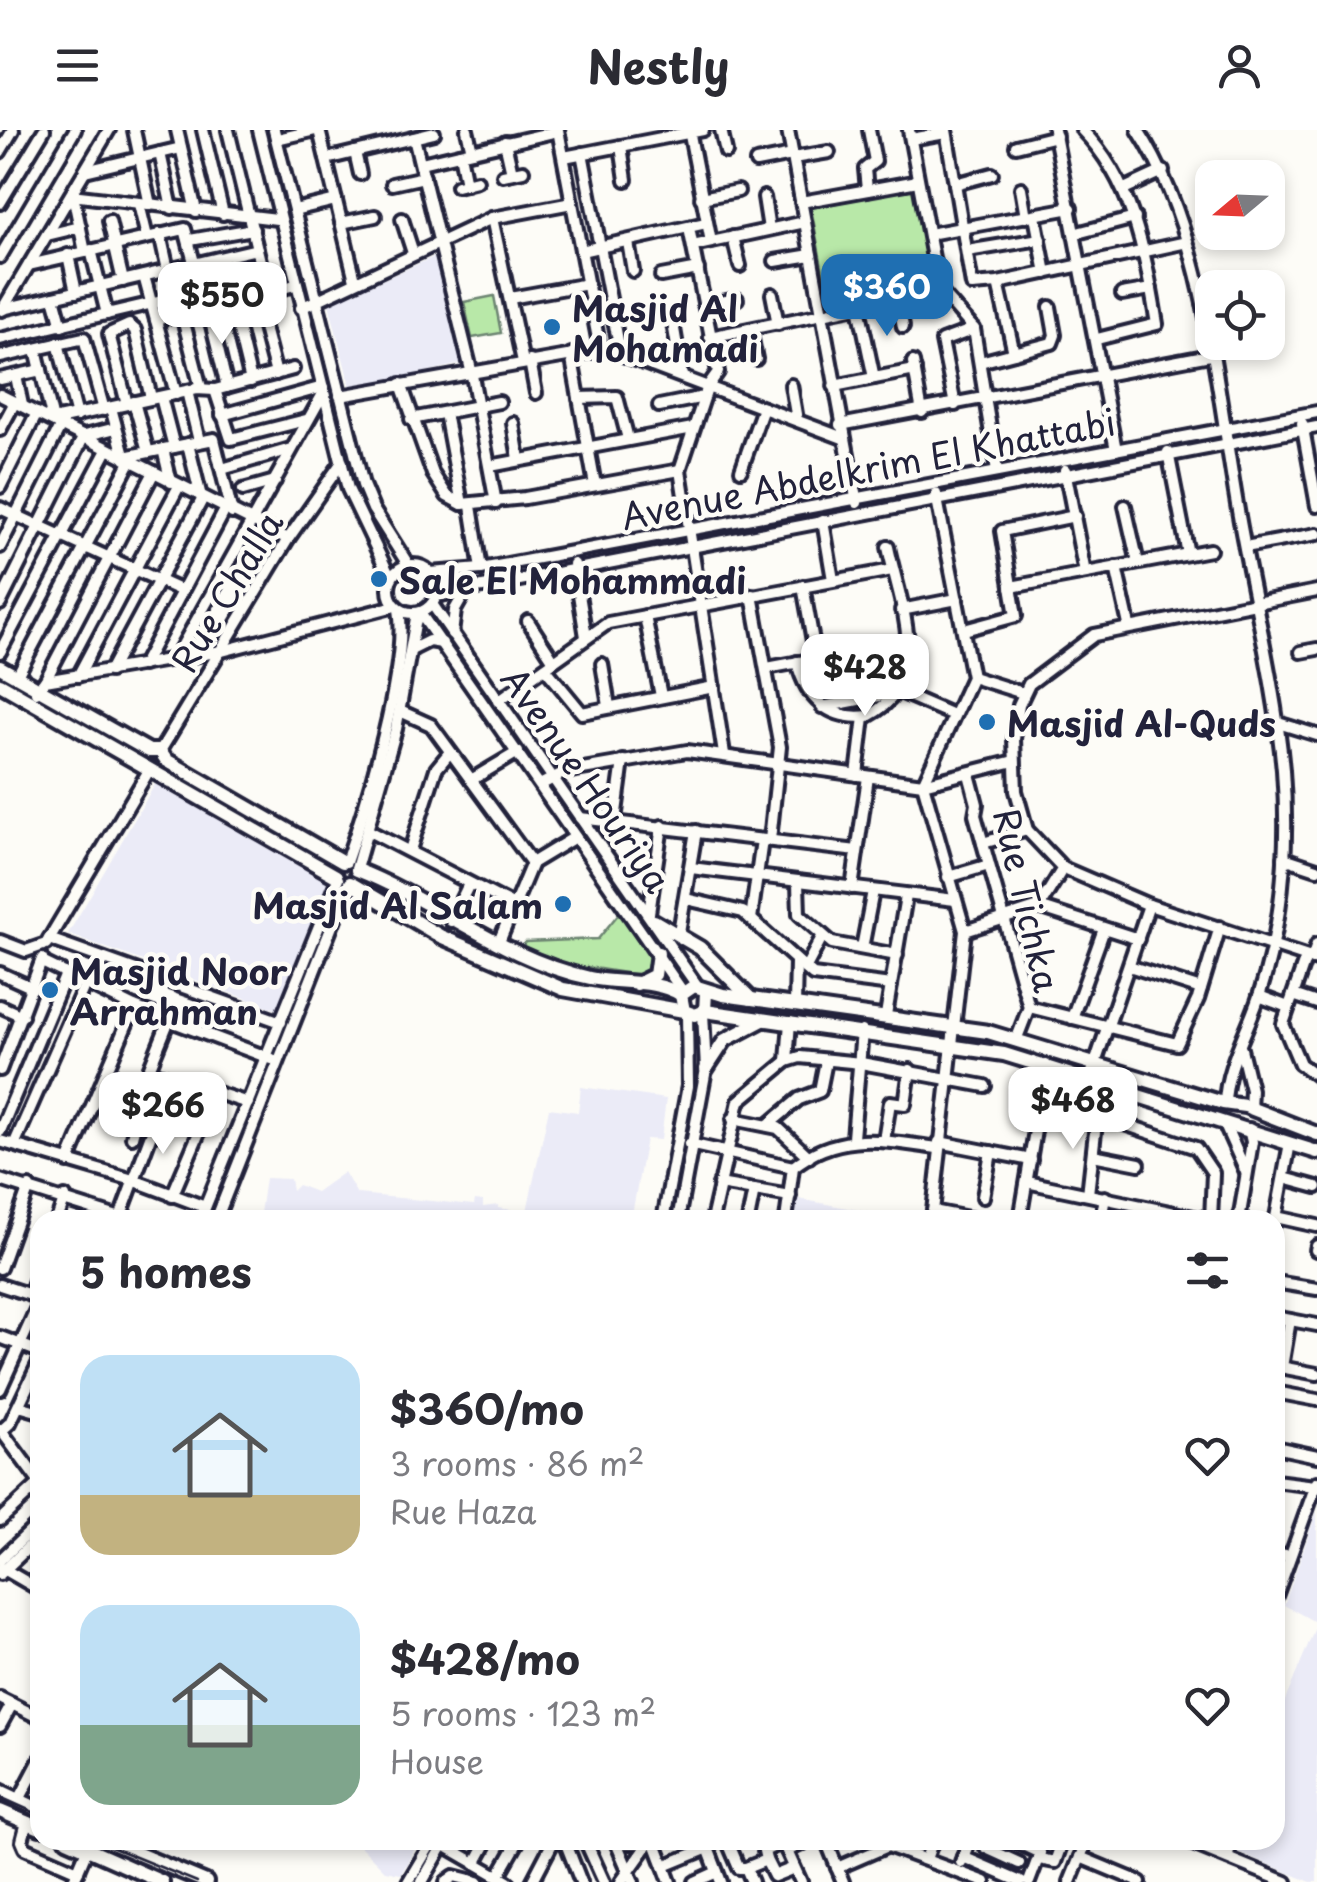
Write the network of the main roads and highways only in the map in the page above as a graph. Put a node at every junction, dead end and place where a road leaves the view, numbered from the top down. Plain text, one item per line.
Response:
1 (0, 667) edge
2 (1, 685) edge
3 (159, 754) junction
4 (149, 771) junction
5 (347, 873) junction
6 (652, 917) road end
7 (658, 953) road end
8 (636, 984) junction
9 (702, 989) junction
10 (682, 994) junction
11 (751, 998) junction
12 (686, 1012) junction
13 (704, 1012) junction
14 (764, 1019) junction
15 (706, 1068) road end
16 (1224, 1103) junction
17 (1252, 1111) junction
18 (1222, 1121) junction
19 (1250, 1128) junction
20 (1317, 1134) edge
21 (1317, 1152) edge
22 (0, 1791) edge
23 (30, 1805) edge
24 (0, 1811) edge
25 (30, 1823) edge
26 (89, 1850) edge
27 (132, 1850) edge
28 (162, 1882) edge
29 (206, 1882) edge

1 - 3 main road
2 - 4 main road
3 - 4 main road
3 - 4 main road
3 - 5 main road
4 - 5 main road
5 - 8 main road
5 - 12 main road
6 - 11 main road
7 - 8 main road
8 - 10 main road
9 - 10 main road
9 - 11 main road
9 - 13 main road
10 - 12 main road
11 - 16 main road
12 - 13 main road
13 - 14 main road
14 - 15 main road
14 - 18 main road
16 - 17 main road
16 - 18 main road
17 - 19 main road
17 - 20 main road
18 - 19 main road
19 - 21 main road
22 - 23 main road
24 - 25 main road
26 - 28 main road
27 - 29 main road

